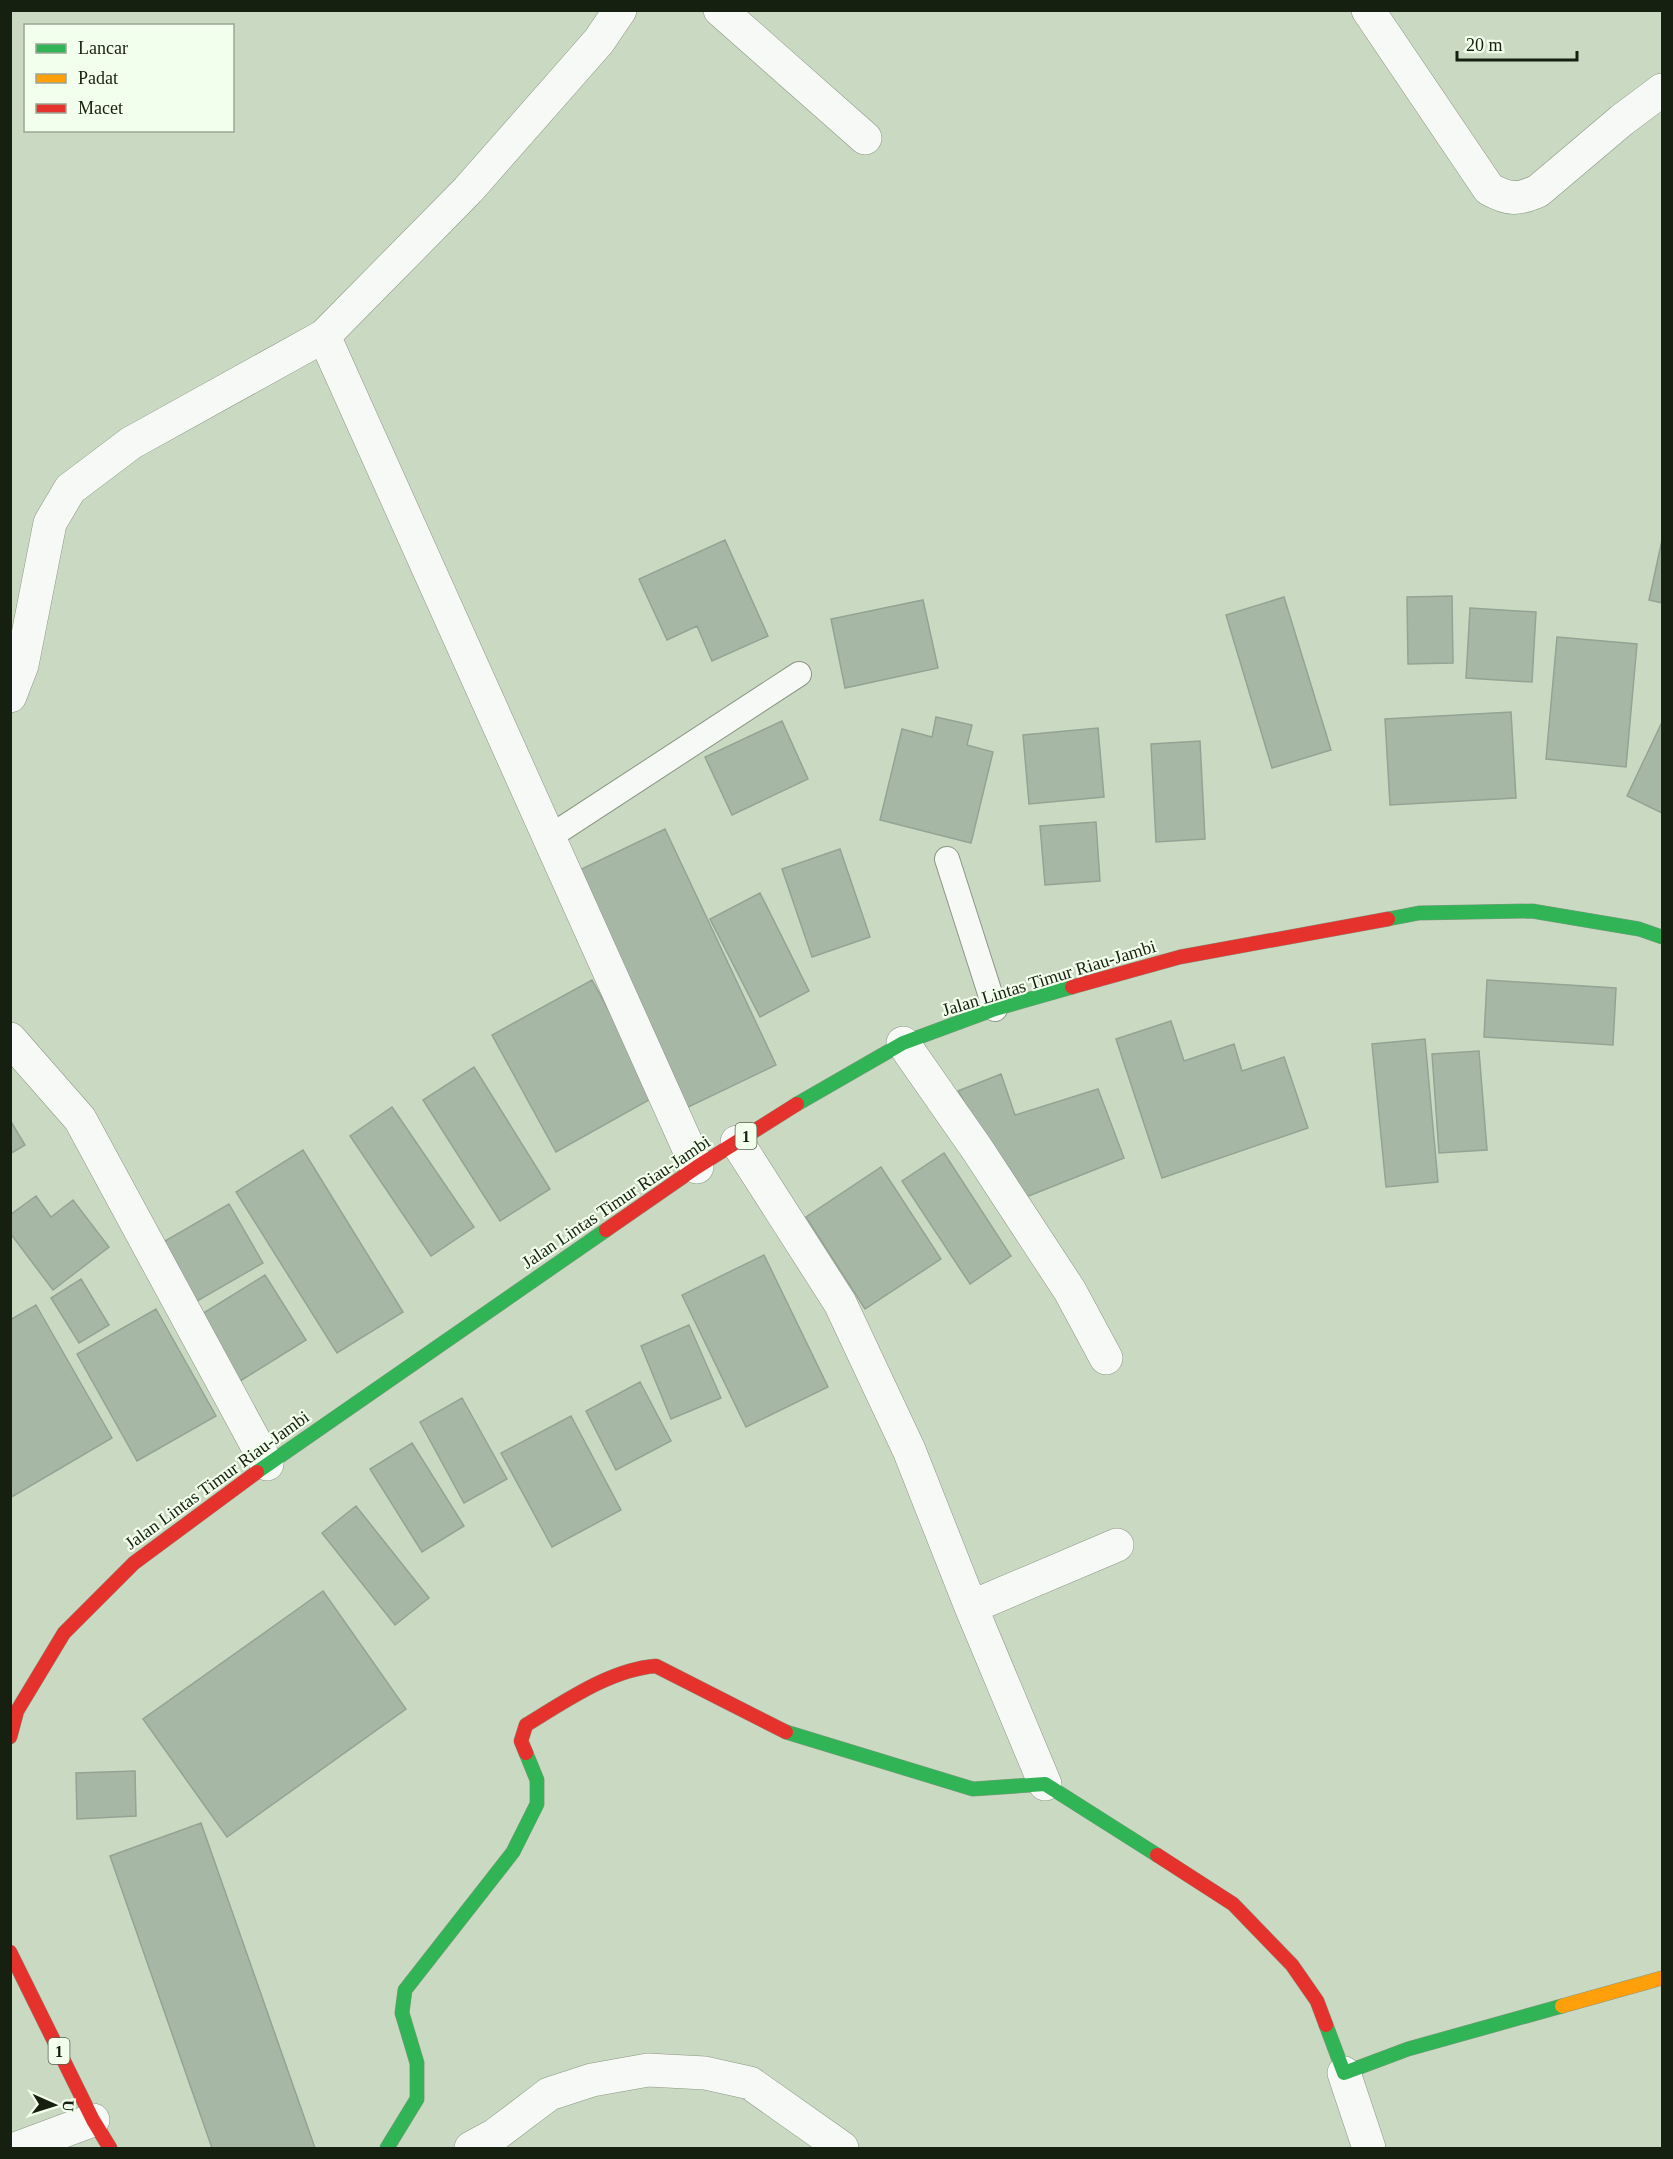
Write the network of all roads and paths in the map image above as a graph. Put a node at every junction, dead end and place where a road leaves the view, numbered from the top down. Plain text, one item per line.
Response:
1 (620, 10) edge
2 (720, 10) edge
3 (1368, 10) edge
4 (1662, 90) edge
5 (865, 138) dead end
6 (324, 336) junction
7 (799, 674) dead end
8 (10, 696) edge
9 (548, 838) junction
10 (947, 859) dead end
11 (1662, 937) edge
12 (994, 1009) junction
13 (10, 1039) edge
14 (903, 1043) junction
15 (737, 1142) junction
16 (697, 1167) junction
17 (1106, 1358) dead end
18 (267, 1464) junction
19 (1117, 1545) dead end
20 (971, 1607) junction
21 (10, 1737) edge
22 (1045, 1784) junction
23 (10, 1952) edge
24 (1662, 1978) edge
25 (1344, 2073) junction
26 (93, 2120) junction
27 (834, 2146) edge
28 (18, 2148) edge
29 (110, 2148) edge
30 (387, 2148) edge
31 (471, 2148) edge
32 (1369, 2148) edge

1 - 6 street
2 - 5 street
3 - 4 street
6 - 8 street
6 - 9 street
7 - 9 lane
9 - 16 street
10 - 12 lane
11 - 12 main road, Jalan Lintas Timur Riau-Jambi / 1
12 - 14 main road, Jalan Lintas Timur Riau-Jambi / 1
13 - 18 street
14 - 15 main road, Jalan Lintas Timur Riau-Jambi / 1
14 - 17 street
15 - 16 main road, Jalan Lintas Timur Riau-Jambi / 1
15 - 20 street
16 - 18 main road, Jalan Lintas Timur Riau-Jambi / 1
18 - 21 main road, Jalan Lintas Timur Riau-Jambi / 1
19 - 20 street
20 - 22 street
22 - 25 main road
22 - 30 main road
23 - 26 main road, 1
24 - 25 main road
25 - 32 street
26 - 28 street
26 - 29 main road, 1
27 - 31 street

